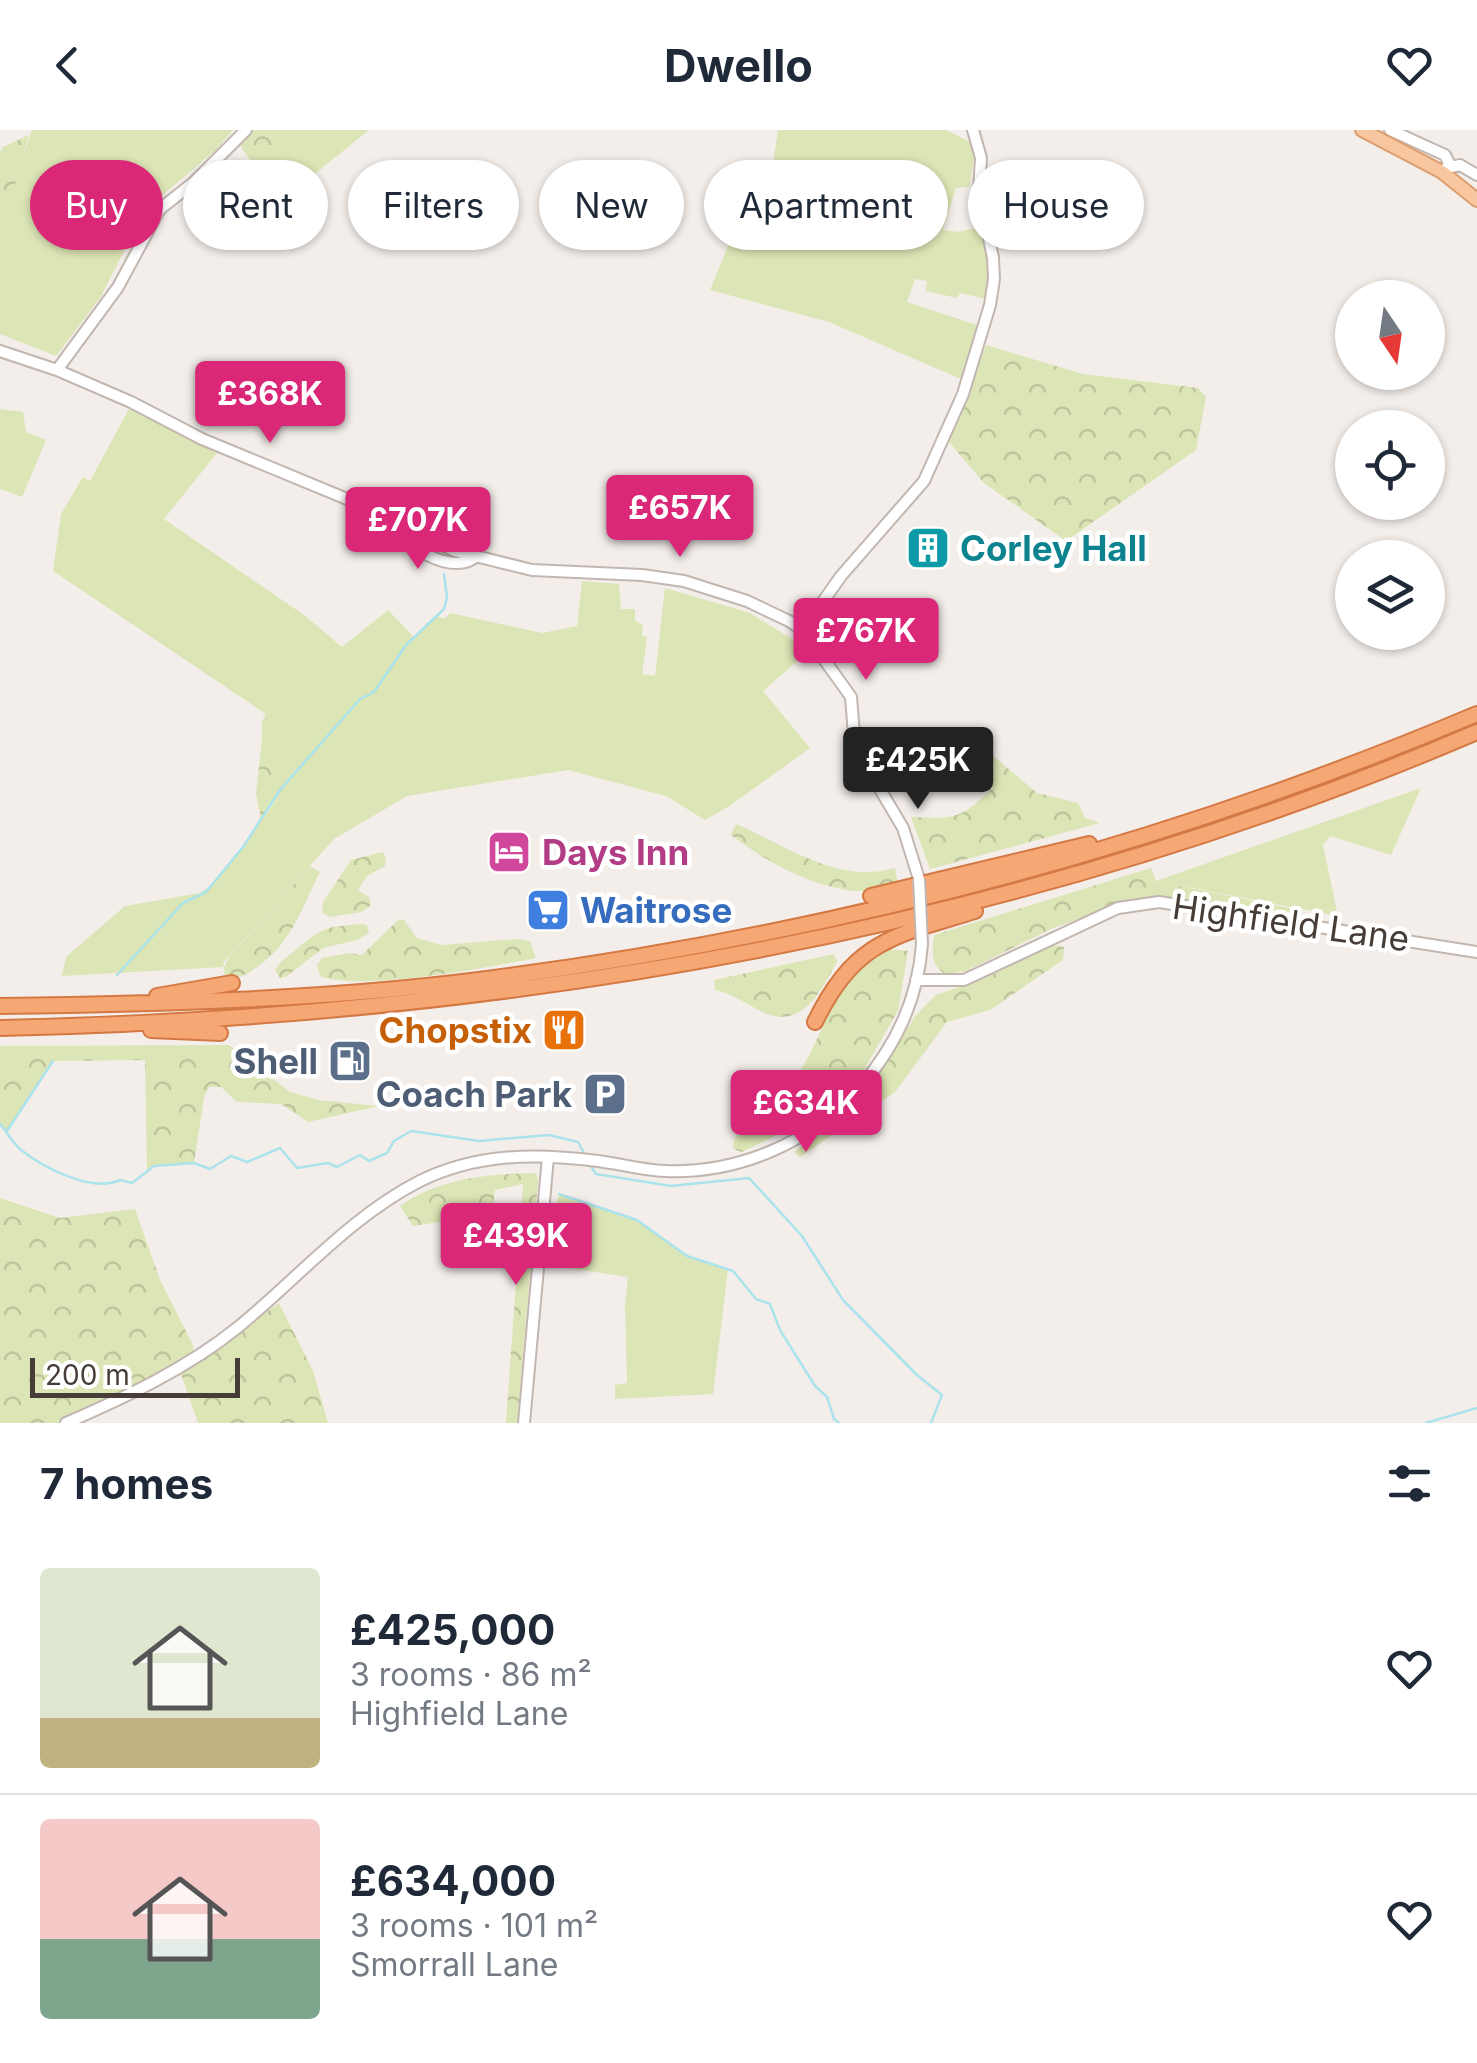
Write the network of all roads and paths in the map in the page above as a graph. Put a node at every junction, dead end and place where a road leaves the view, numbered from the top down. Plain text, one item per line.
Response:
1 (246, 130) edge
2 (973, 130) edge
3 (1362, 130) edge
4 (1390, 130) edge
5 (1447, 169) junction
6 (1475, 170) edge
7 (1477, 200) edge
8 (0, 352) edge
9 (57, 370) junction
10 (803, 630) junction
11 (1477, 714) edge
12 (1477, 732) edge
13 (1312, 781) junction
14 (1108, 866) junction
15 (871, 896) dead end
16 (1477, 952) edge
17 (916, 980) junction
18 (232, 983) dead end
19 (92, 1005) junction
20 (0, 1006) edge
21 (815, 1022) dead end
22 (85, 1026) junction
23 (0, 1028) edge
24 (220, 1033) dead end
25 (548, 1157) junction
26 (66, 1423) edge
27 (524, 1423) edge

1 - 9 street
2 - 10 street
3 - 5 main road
4 - 5 street
5 - 6 street
5 - 7 main road
8 - 9 street
9 - 10 street
10 - 17 street, bridge
11 - 13 highway
12 - 14 highway
13 - 15 highway
13 - 19 highway
14 - 21 highway
14 - 22 highway
16 - 17 street, Highfield Lane
17 - 25 street
18 - 19 highway
19 - 20 highway
22 - 23 highway
22 - 24 highway
25 - 26 street
25 - 27 street

